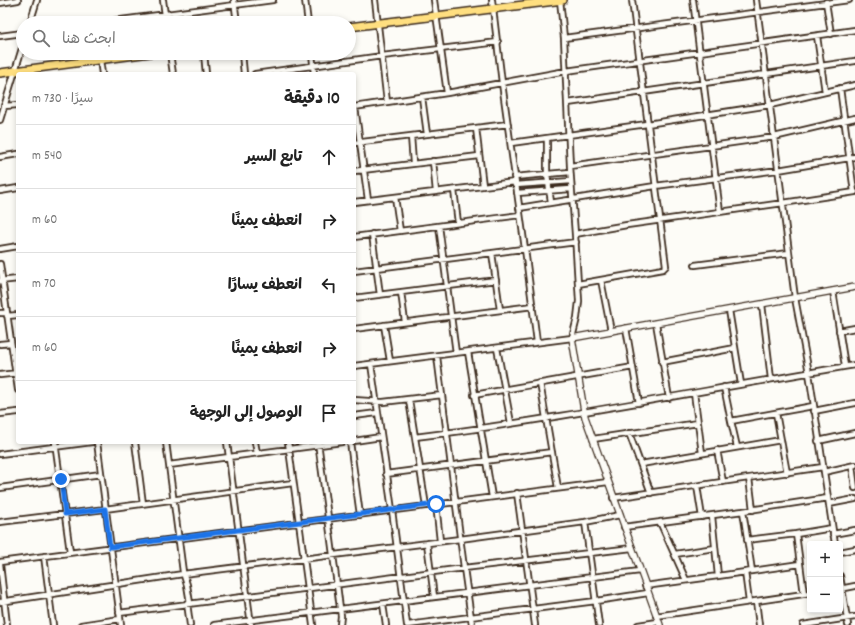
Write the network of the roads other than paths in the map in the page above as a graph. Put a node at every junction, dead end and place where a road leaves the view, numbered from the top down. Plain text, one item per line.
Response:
1 (17, 0) edge
2 (37, 0) edge
3 (163, 0) edge
4 (273, 0) edge
5 (305, 0) edge
6 (375, 0) edge
7 (434, 0) edge
8 (492, 0) edge
9 (561, 0) edge
10 (632, 0) edge
11 (693, 0) edge
12 (756, 0) edge
13 (849, 0) edge
14 (826, 2) edge
15 (0, 3) edge
16 (234, 3) edge
17 (494, 8) junction
18 (757, 12) junction
19 (165, 14) junction
20 (32, 16) edge
21 (150, 16) edge
22 (236, 16) edge
23 (307, 16) edge
24 (436, 16) junction
25 (695, 20) junction
26 (378, 23) junction
27 (356, 26) edge
28 (635, 28) junction
29 (855, 30) edge
30 (16, 34) edge
31 (831, 34) junction
32 (0, 36) edge
33 (817, 36) junction
34 (564, 38) junction
35 (498, 42) junction
36 (761, 43) junction
37 (440, 50) junction
38 (699, 52) junction
39 (382, 56) junction
40 (18, 60) edge
41 (77, 60) edge
42 (100, 60) edge
43 (171, 60) edge
44 (205, 60) edge
45 (243, 60) edge
46 (313, 60) edge
47 (354, 60) edge
48 (356, 60) edge
49 (639, 61) junction
50 (855, 61) edge
51 (313, 66) junction
52 (822, 66) junction
53 (15, 71) junction
54 (566, 71) junction
55 (102, 72) edge
56 (173, 72) edge
57 (206, 72) edge
58 (244, 72) edge
59 (270, 72) edge
60 (314, 72) edge
61 (0, 73) edge
62 (766, 74) junction
63 (502, 83) junction
64 (703, 83) junction
65 (855, 85) edge
66 (840, 88) junction
67 (643, 92) junction
68 (825, 92) junction
69 (447, 93) junction
70 (422, 97) junction
71 (387, 102) junction
72 (568, 103) junction
73 (16, 105) edge
74 (770, 105) junction
75 (4, 106) junction
76 (356, 107) edge
77 (708, 115) junction
78 (855, 118) edge
79 (356, 119) edge
80 (0, 120) edge
81 (844, 121) junction
82 (508, 124) junction
83 (647, 124) junction
84 (476, 128) junction
85 (427, 134) junction
86 (411, 136) junction
87 (569, 136) junction
88 (774, 137) junction
89 (547, 138) junction
90 (360, 143) junction
91 (511, 143) junction
92 (356, 144) edge
93 (712, 147) junction
94 (16, 154) edge
95 (651, 155) junction
96 (479, 156) junction
97 (0, 157) edge
98 (855, 157) edge
99 (849, 158) junction
100 (433, 161) junction
101 (414, 163) junction
102 (570, 166) junction
103 (364, 169) junction
104 (778, 170) junction
105 (356, 171) edge
106 (570, 172) junction
107 (547, 174) junction
108 (716, 178) junction
109 (515, 181) junction
110 (571, 181) junction
111 (548, 182) junction
112 (483, 186) junction
113 (655, 186) junction
114 (16, 188) edge
115 (571, 189) junction
116 (454, 190) junction
117 (0, 191) edge
118 (549, 191) junction
119 (436, 192) junction
120 (854, 192) edge
121 (517, 193) junction
122 (395, 197) junction
123 (572, 199) junction
124 (368, 200) junction
125 (356, 202) edge
126 (551, 202) junction
127 (783, 203) junction
128 (519, 208) junction
129 (720, 212) junction
130 (520, 216) junction
131 (660, 220) junction
132 (458, 223) junction
133 (439, 226) junction
134 (400, 231) junction
135 (372, 234) junction
136 (575, 234) junction
137 (356, 237) edge
138 (576, 242) junction
139 (16, 246) edge
140 (525, 248) junction
141 (0, 249) edge
142 (492, 253) junction
143 (789, 253) junction
144 (444, 259) junction
145 (0, 264) edge
146 (695, 265) dead end
147 (377, 267) junction
148 (356, 270) edge
149 (16, 279) edge
150 (496, 280) junction
151 (601, 280) junction
152 (1, 281) edge
153 (578, 284) junction
154 (448, 286) junction
155 (855, 286) edge
156 (833, 291) junction
157 (401, 292) junction
158 (380, 295) junction
159 (356, 298) edge
160 (795, 298) junction
161 (762, 304) junction
162 (533, 306) junction
163 (500, 310) junction
164 (729, 310) junction
165 (0, 313) edge
166 (7, 314) junction
167 (16, 315) edge
168 (452, 316) junction
169 (406, 322) junction
170 (656, 323) junction
171 (384, 325) junction
172 (626, 328) junction
173 (855, 328) edge
174 (356, 329) edge
175 (839, 330) junction
176 (611, 331) junction
177 (572, 338) junction
178 (536, 342) junction
179 (11, 343) junction
180 (0, 344) edge
181 (497, 348) junction
182 (735, 348) junction
183 (468, 352) junction
184 (456, 353) junction
185 (437, 356) junction
186 (390, 362) junction
187 (662, 362) junction
188 (371, 364) junction
189 (855, 365) edge
190 (356, 366) edge
191 (845, 366) junction
192 (633, 367) junction
193 (16, 368) edge
194 (16, 373) edge
195 (809, 373) junction
196 (0, 375) edge
197 (578, 376) junction
198 (771, 379) junction
199 (540, 383) junction
200 (741, 384) junction
201 (724, 388) junction
202 (505, 389) junction
203 (694, 393) junction
204 (442, 395) junction
205 (474, 395) junction
206 (669, 398) junction
207 (356, 400) edge
208 (409, 400) junction
209 (376, 403) junction
210 (639, 403) junction
211 (855, 403) edge
212 (814, 409) junction
213 (16, 412) edge
214 (584, 412) junction
215 (377, 413) junction
216 (776, 413) junction
217 (0, 414) edge
218 (356, 416) edge
219 (546, 418) junction
220 (731, 421) junction
221 (511, 423) junction
222 (698, 423) junction
223 (480, 428) junction
224 (447, 433) junction
225 (629, 433) junction
226 (855, 433) edge
227 (381, 437) junction
228 (415, 437) junction
229 (593, 439) junction
230 (781, 440) junction
231 (356, 441) edge
232 (818, 441) junction
233 (56, 444) edge
234 (97, 444) edge
235 (135, 444) edge
236 (166, 444) edge
237 (227, 444) edge
238 (255, 444) edge
239 (288, 444) edge
240 (318, 444) edge
241 (350, 444) edge
242 (737, 447) junction
243 (289, 449) junction
244 (717, 450) junction
245 (552, 452) junction
246 (257, 453) junction
247 (702, 453) junction
248 (0, 454) edge
249 (229, 457) junction
250 (486, 460) junction
251 (451, 464) junction
252 (640, 464) junction
253 (169, 465) junction
254 (853, 466) edge
255 (420, 469) junction
256 (823, 470) junction
257 (787, 472) junction
258 (101, 474) junction
259 (386, 474) junction
260 (749, 478) junction
261 (61, 479) junction
262 (608, 482) junction
263 (723, 482) junction
264 (293, 483) junction
265 (697, 486) junction
266 (0, 488) edge
267 (558, 488) junction
268 (855, 488) edge
269 (234, 492) junction
270 (651, 493) junction
271 (517, 494) junction
272 (492, 497) junction
273 (613, 498) junction
274 (828, 498) junction
275 (855, 499) edge
276 (174, 500) junction
277 (456, 501) junction
278 (143, 504) junction
279 (436, 504) junction
280 (829, 504) junction
281 (426, 506) junction
282 (105, 509) junction
283 (392, 510) junction
284 (753, 510) junction
285 (743, 512) junction
286 (65, 514) junction
287 (360, 515) junction
288 (620, 515) junction
289 (712, 516) junction
290 (702, 517) junction
291 (328, 518) junction
292 (0, 522) edge
293 (299, 522) junction
294 (585, 522) junction
295 (660, 522) junction
296 (624, 527) junction
297 (832, 528) junction
298 (522, 530) junction
299 (855, 530) edge
300 (239, 531) junction
301 (796, 534) junction
302 (833, 534) junction
303 (178, 539) junction
304 (460, 539) junction
305 (748, 540) junction
306 (440, 541) junction
307 (834, 541) edge
308 (427, 543) junction
309 (397, 546) junction
310 (110, 547) junction
311 (632, 548) junction
312 (715, 548) junction
313 (855, 549) edge
314 (843, 551) edge
315 (70, 552) junction
316 (589, 552) junction
317 (333, 554) junction
318 (675, 554) junction
319 (44, 556) junction
320 (304, 559) junction
321 (526, 560) junction
322 (0, 563) edge
323 (800, 564) junction
324 (244, 566) junction
325 (464, 568) junction
326 (640, 571) junction
327 (752, 571) junction
328 (431, 572) junction
329 (745, 572) junction
330 (183, 574) junction
331 (401, 576) junction
332 (718, 576) junction
333 (593, 577) junction
334 (686, 580) junction
335 (530, 584) junction
336 (115, 585) junction
337 (337, 585) junction
338 (645, 586) junction
339 (855, 586) edge
340 (308, 588) junction
341 (843, 589) edge
342 (467, 592) junction
343 (648, 593) junction
344 (804, 594) junction
345 (807, 594) edge
346 (49, 595) junction
347 (247, 596) junction
348 (434, 597) junction
349 (2, 601) edge
350 (403, 601) junction
351 (596, 601) junction
352 (756, 601) junction
353 (843, 601) edge
354 (749, 602) junction
355 (189, 603) junction
356 (384, 604) junction
357 (340, 609) junction
358 (534, 609) junction
359 (311, 612) junction
360 (119, 613) junction
361 (471, 617) junction
362 (855, 617) edge
363 (846, 618) junction
364 (120, 619) junction
365 (658, 621) edge
366 (250, 623) edge
367 (7, 625) edge
368 (53, 625) edge
369 (81, 625) edge
370 (121, 625) edge
371 (190, 625) edge
372 (214, 625) edge
373 (313, 625) edge
374 (340, 625) edge
375 (386, 625) edge
376 (407, 625) edge
377 (472, 625) edge
378 (536, 625) edge
379 (599, 625) edge
380 (638, 625) edge
381 (759, 625) edge
382 (806, 625) edge
383 (848, 625) edge

1 - 15 street
2 - 20 street
3 - 19 street
4 - 16 street
5 - 23 street
6 - 26 street
7 - 24 street
8 - 17 street
9 - 17 main road
9 - 34 street
10 - 28 street
11 - 25 street
12 - 18 street
13 - 14 street
14 - 18 street
14 - 31 street
16 - 19 street
16 - 22 street
17 - 24 main road
17 - 35 street
18 - 25 street
18 - 36 street
19 - 21 street
24 - 26 main road
24 - 37 street
25 - 28 street
25 - 38 street
26 - 27 main road
26 - 39 street
28 - 34 street
28 - 49 street
29 - 31 street
30 - 32 street
31 - 33 street
33 - 36 street
33 - 52 street
34 - 54 street
35 - 37 street
35 - 63 street
36 - 38 street
36 - 62 street
37 - 39 street
37 - 69 street
38 - 49 street
38 - 64 street
39 - 48 street
39 - 71 street
40 - 53 street
41 - 53 main road
42 - 55 street
43 - 56 street
44 - 57 street
45 - 58 street
46 - 51 street
47 - 51 street
49 - 54 street
49 - 67 street
50 - 52 street
51 - 59 street
51 - 60 street
52 - 62 street
52 - 68 street
53 - 61 main road
53 - 75 street
54 - 63 street
54 - 72 street
62 - 64 street
62 - 74 street
63 - 69 street
63 - 82 street
64 - 67 street
64 - 77 street
65 - 66 street
66 - 68 street
66 - 81 street
67 - 72 street
67 - 83 street
68 - 74 street
69 - 70 street
70 - 71 street
70 - 85 street
71 - 76 street
72 - 87 street
73 - 75 street
74 - 77 street
74 - 88 street
75 - 80 street
77 - 83 street
77 - 93 street
78 - 81 street
79 - 90 street
81 - 88 street
81 - 99 street
82 - 84 street
82 - 91 street
83 - 87 street
83 - 95 street
84 - 85 street
84 - 96 street
85 - 86 street
86 - 90 street
86 - 101 street
87 - 89 street
87 - 102 street
88 - 93 street
88 - 104 street
89 - 91 street
89 - 107 street
90 - 92 street
90 - 103 street
91 - 109 street
93 - 95 street
93 - 108 street
94 - 97 street
95 - 102 street
95 - 113 street
96 - 100 street
96 - 112 street
98 - 99 street
99 - 104 street
99 - 120 street
100 - 101 street
100 - 119 street
101 - 103 street
102 - 106 street
103 - 105 street
103 - 124 street
104 - 108 street
104 - 127 street
106 - 107 street
106 - 110 street
107 - 109 street
107 - 111 street
108 - 113 street
108 - 129 street
109 - 111 street
109 - 112 street
109 - 121 street
110 - 111 street
110 - 115 street
111 - 118 street
112 - 116 street
113 - 123 street
113 - 131 street
114 - 117 street
115 - 118 street
115 - 123 street
116 - 119 street
116 - 132 street
118 - 121 street
118 - 126 street
119 - 122 street
120 - 127 street
121 - 128 street
122 - 124 street
122 - 134 street
123 - 126 street
123 - 136 street
124 - 125 street
126 - 128 street
127 - 129 street
127 - 143 street
128 - 130 street
129 - 131 street
130 - 132 street
130 - 140 street
131 - 136 street
131 - 151 street
132 - 133 street
133 - 134 street
133 - 144 street
134 - 135 street
135 - 137 street
135 - 147 street
136 - 138 street
138 - 140 street
138 - 153 street
139 - 141 street
140 - 142 street
140 - 162 street
142 - 144 street
142 - 150 street
143 - 146 street
143 - 160 street
144 - 147 street
144 - 154 street
145 - 152 street
147 - 148 street
147 - 158 street
149 - 152 street
150 - 154 street
150 - 163 street
151 - 153 street
151 - 176 street
152 - 166 street
153 - 177 street
154 - 157 street
154 - 168 street
155 - 156 street
156 - 160 street
156 - 175 street
157 - 158 street
157 - 169 street
158 - 159 street
160 - 161 street
160 - 195 street
161 - 164 street
161 - 198 street
162 - 163 street
162 - 178 street
163 - 168 street
164 - 170 street
164 - 182 street
165 - 166 street
166 - 167 street
166 - 179 street
168 - 169 street
168 - 184 street
169 - 171 street
170 - 172 street
170 - 187 street
171 - 174 street
171 - 186 street
172 - 176 street
172 - 192 street
173 - 175 street
175 - 191 street
176 - 177 street
177 - 178 street
177 - 197 street
178 - 181 street
179 - 180 street
179 - 193 street
181 - 183 street
181 - 202 street
182 - 187 street
182 - 200 street
183 - 184 street
183 - 205 street
184 - 185 street
185 - 186 street
185 - 204 street
186 - 188 street
187 - 206 street
188 - 190 street
188 - 209 street
189 - 191 street
191 - 195 street
192 - 197 street
192 - 210 street
194 - 196 street
195 - 198 street
195 - 212 street
197 - 199 street
197 - 214 street
198 - 200 street
199 - 202 street
199 - 219 street
200 - 201 street
201 - 203 street
201 - 220 street
202 - 205 street
202 - 221 street
203 - 206 street
203 - 222 street
204 - 208 street
204 - 224 street
205 - 223 street
206 - 210 street
207 - 209 street
208 - 209 street
208 - 228 street
209 - 215 street
210 - 214 street
211 - 212 street
212 - 216 street
212 - 232 street
213 - 217 street
214 - 219 street
214 - 229 street
215 - 218 street
215 - 227 street
216 - 220 street
216 - 230 street
219 - 221 street
219 - 245 street
220 - 242 street
221 - 223 street
222 - 225 street
222 - 247 street
223 - 224 street
223 - 250 street
224 - 228 street
224 - 251 street
225 - 229 street
225 - 252 street
226 - 232 street
227 - 231 street
227 - 259 street
228 - 255 street
229 - 262 street
230 - 242 street
230 - 257 street
232 - 256 street
233 - 248 street
233 - 261 street
234 - 258 street
235 - 278 street
236 - 253 street
237 - 249 street
238 - 246 street
239 - 243 street
240 - 243 street
240 - 291 street
241 - 287 street
242 - 244 street
243 - 246 street
243 - 264 street
244 - 247 street
244 - 263 street
245 - 250 street
245 - 267 street
246 - 249 street
247 - 252 street
249 - 253 street
249 - 269 street
250 - 251 street
250 - 272 street
251 - 255 street
251 - 277 street
252 - 270 street
253 - 276 street
254 - 256 street
254 - 268 street
255 - 259 street
255 - 281 street
256 - 257 street
256 - 274 street
257 - 260 street
258 - 261 street
258 - 282 street
259 - 283 street
260 - 263 street
260 - 284 street
261 - 266 street
261 - 286 street
262 - 267 street
262 - 273 street
263 - 265 street
264 - 269 street
264 - 293 street
265 - 270 street
265 - 290 street
267 - 271 street
269 - 276 street
269 - 300 street
270 - 273 street
271 - 272 street
271 - 298 street
272 - 277 street
273 - 288 street
274 - 280 street
274 - 284 street
275 - 280 street
276 - 278 street
276 - 303 street
277 - 279 street
277 - 304 street
278 - 282 street
279 - 281 street
279 - 306 street
280 - 297 street
281 - 283 street
282 - 286 street
282 - 310 street
283 - 287 street
283 - 309 street
284 - 285 street
285 - 289 street
285 - 305 street
286 - 292 street
286 - 315 street
287 - 291 street
288 - 294 street
288 - 296 street
289 - 290 street
289 - 312 street
290 - 295 street
291 - 293 street
291 - 317 street
293 - 300 street
293 - 320 street
294 - 298 street
294 - 316 street
295 - 296 street
295 - 318 street
296 - 311 street
297 - 301 street
297 - 302 street
298 - 304 street
298 - 321 street
299 - 302 street
300 - 303 street
300 - 324 street
301 - 305 street
301 - 323 street
302 - 307 street
303 - 310 street
303 - 330 street
304 - 306 street
304 - 325 street
305 - 327 street
306 - 308 street
308 - 309 street
308 - 328 street
309 - 317 street
309 - 331 street
310 - 315 street
310 - 336 street
311 - 316 street
311 - 326 street
312 - 318 street
312 - 332 street
313 - 314 street
315 - 319 street
316 - 321 street
316 - 333 street
317 - 320 street
317 - 337 street
318 - 334 street
319 - 322 street
319 - 346 street
320 - 324 street
320 - 340 street
321 - 325 street
321 - 335 street
322 - 349 street
323 - 327 street
323 - 344 street
324 - 330 street
324 - 347 street
325 - 328 street
325 - 342 street
326 - 333 street
326 - 338 street
327 - 329 street
328 - 331 street
328 - 348 street
329 - 332 street
329 - 354 street
330 - 336 street
330 - 355 street
331 - 337 street
331 - 350 street
332 - 334 street
333 - 335 street
333 - 351 street
334 - 338 street
335 - 342 street
335 - 358 street
336 - 346 street
336 - 360 street
337 - 340 street
337 - 357 street
338 - 343 street
339 - 341 street
340 - 347 street
340 - 359 street
342 - 348 street
342 - 361 street
343 - 351 street
343 - 365 street
344 - 345 street
344 - 352 street
346 - 349 street
346 - 368 street
347 - 355 street
347 - 366 street
348 - 350 street
349 - 367 street
350 - 356 street
350 - 376 street
351 - 358 street
351 - 379 street
352 - 354 street
352 - 381 street
353 - 363 street
354 - 365 street
355 - 360 street
355 - 371 street
356 - 357 street
356 - 375 street
357 - 359 street
357 - 374 street
358 - 361 street
358 - 378 street
359 - 366 street
359 - 373 street
360 - 364 street
361 - 376 street
361 - 377 street
362 - 363 street
363 - 382 street
363 - 383 street
364 - 369 street
364 - 370 street
365 - 380 street
366 - 372 street

